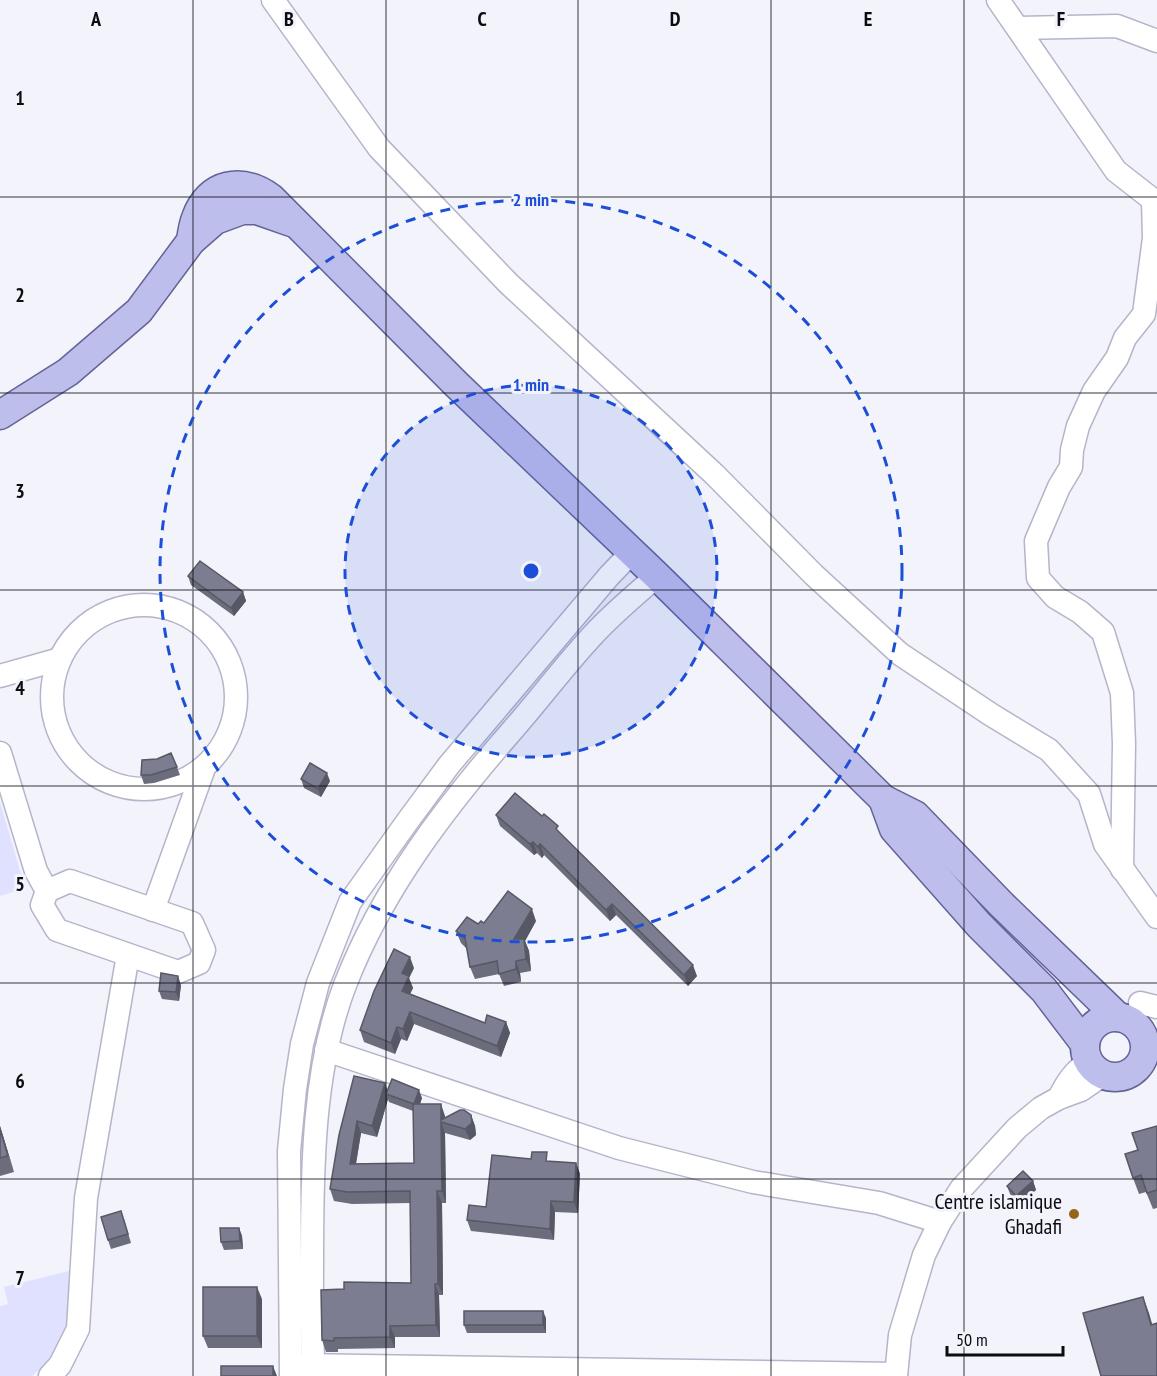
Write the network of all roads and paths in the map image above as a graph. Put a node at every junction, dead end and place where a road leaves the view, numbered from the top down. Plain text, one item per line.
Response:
1 (273, 0) edge
2 (998, 0) edge
3 (1018, 28) junction
4 (1157, 41) edge
5 (1155, 202) edge
6 (1156, 237) edge
7 (0, 415) edge
8 (632, 552) junction
9 (657, 576) junction
10 (60, 659) junction
11 (0, 676) edge
12 (0, 753) edge
13 (204, 768) junction
14 (883, 799) junction
15 (1122, 869) junction
16 (47, 891) junction
17 (153, 910) junction
18 (1157, 917) edge
19 (128, 955) junction
20 (1142, 1016) edge
21 (326, 1050) junction
22 (1093, 1060) junction
23 (1148, 1064) edge
24 (940, 1222) junction
25 (291, 1370) edge
26 (313, 1370) edge
27 (559, 1373) edge
28 (896, 1375) edge
29 (50, 1376) edge

1 - 15 street
2 - 3 street
3 - 4 street
3 - 5 street
5 - 6 street
6 - 15 street
7 - 8 main road
8 - 9 main road
8 - 25 street
9 - 14 main road
9 - 21 street
10 - 11 street
10 - 13 street
10 - 13 street
12 - 16 street
13 - 17 street
14 - 20 main road
14 - 22 main road
15 - 18 street
16 - 17 street
16 - 19 street
17 - 19 street
19 - 29 street
20 - 22 main road
20 - 23 main road
21 - 24 street
21 - 26 street
22 - 23 main road
22 - 24 street
24 - 28 street
25 - 26 street
26 - 27 street
27 - 28 street

